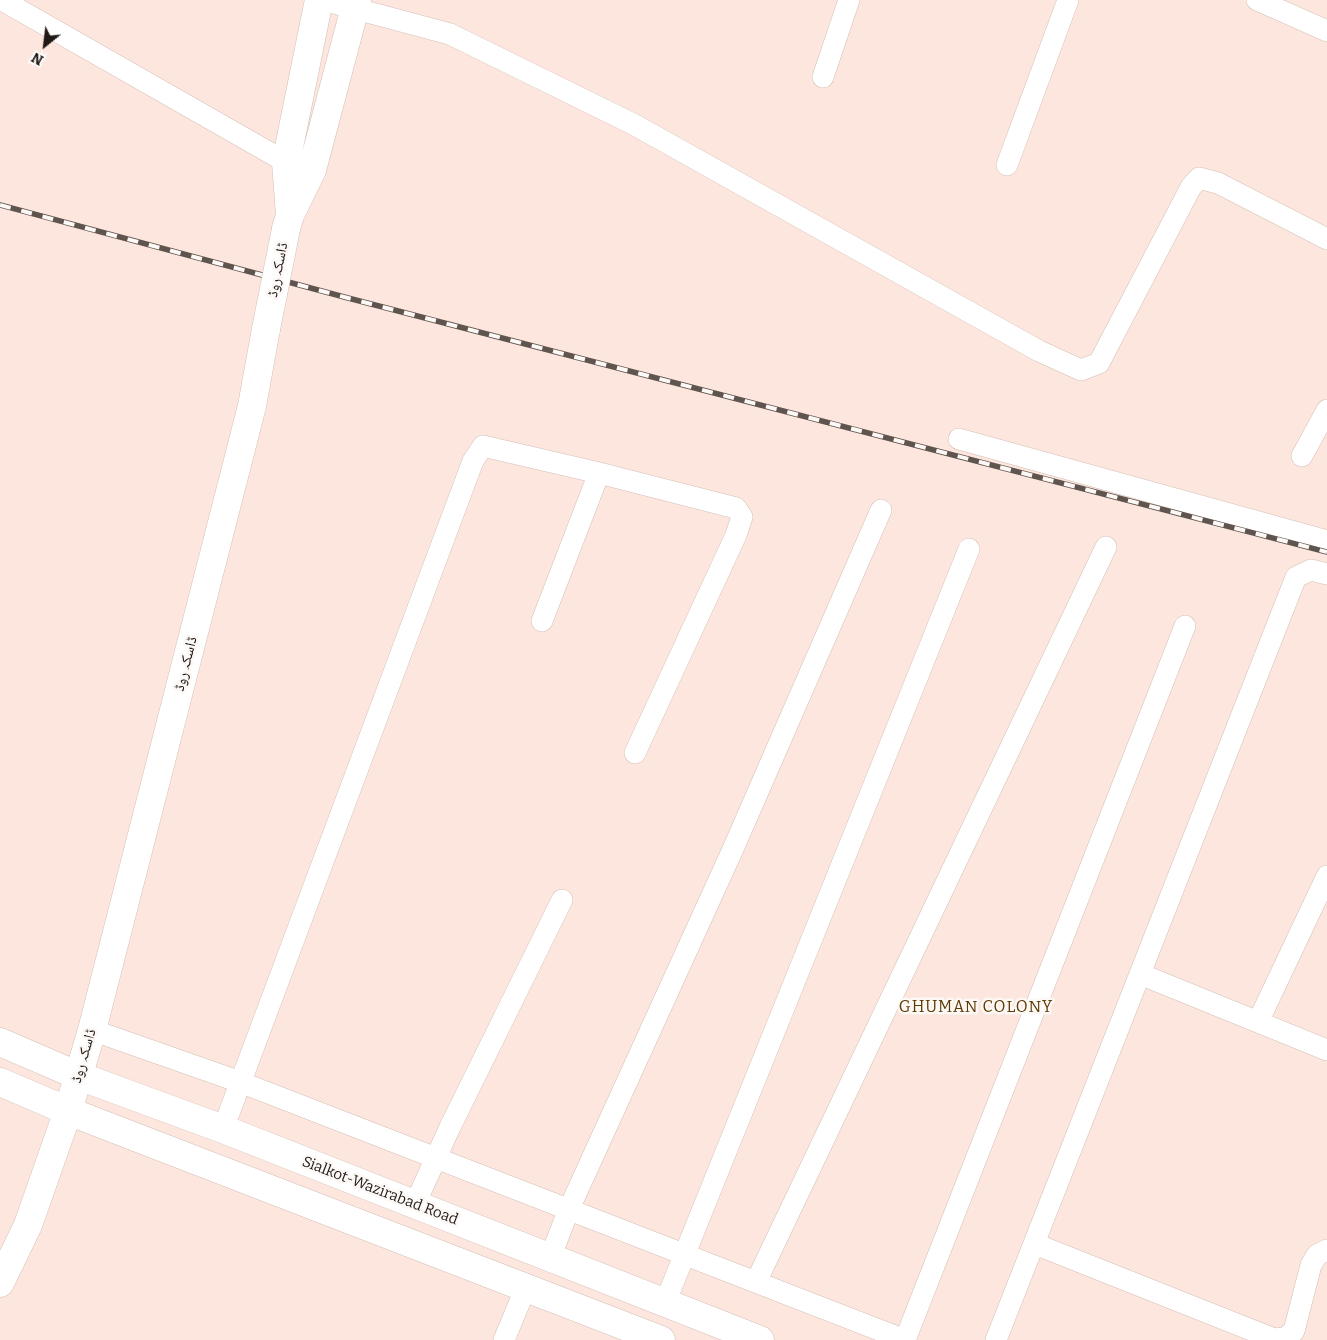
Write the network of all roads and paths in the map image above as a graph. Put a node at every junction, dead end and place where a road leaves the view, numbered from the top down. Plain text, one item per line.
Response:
1 (2, 0) edge
2 (319, 0) edge
3 (323, 0) edge
4 (849, 0) edge
5 (1068, 0) edge
6 (1257, 0) edge
7 (356, 5) edge
8 (1327, 31) edge
9 (823, 77) dead end
10 (286, 162) junction
11 (1007, 165) dead end
12 (288, 222) junction
13 (1327, 239) edge
14 (1327, 410) edge
15 (959, 439) dead end
16 (1302, 456) dead end
17 (599, 473) junction
18 (881, 510) dead end
19 (1327, 541) edge
20 (1106, 547) dead end
21 (969, 549) dead end
22 (1327, 574) edge
23 (542, 621) dead end
24 (1186, 626) dead end
25 (635, 753) dead end
26 (1327, 876) edge
27 (562, 900) dead end
28 (1140, 974) junction
29 (1258, 1022) junction
30 (92, 1030) junction
31 (0, 1042) edge
32 (1327, 1050) edge
33 (79, 1076) junction
34 (0, 1082) edge
35 (240, 1082) junction
36 (68, 1110) junction
37 (223, 1129) junction
38 (436, 1158) junction
39 (415, 1204) junction
40 (569, 1210) junction
41 (1034, 1244) junction
42 (1327, 1250) edge
43 (684, 1254) junction
44 (550, 1258) junction
45 (756, 1282) junction
46 (0, 1283) edge
47 (526, 1287) junction
48 (665, 1303) junction
49 (504, 1340) edge
50 (661, 1340) edge
51 (760, 1340) edge
52 (905, 1340) edge
53 (996, 1340) edge

1 - 10 street
2 - 10 main road, ڈاسکہ روڈ
3 - 7 street
4 - 9 street
5 - 11 street
6 - 8 street
7 - 12 main road, ڈاسکہ روڈ
7 - 13 street
10 - 12 main road, ڈاسکہ روڈ
12 - 30 main road, ڈاسکہ روڈ, bridge
14 - 16 street
15 - 19 street
17 - 23 street
17 - 25 street
17 - 35 street
18 - 40 street
20 - 45 street
21 - 43 street
22 - 28 street
24 - 52 street
26 - 29 street
27 - 38 street
28 - 29 street
28 - 41 street
29 - 32 street
30 - 33 main road, ڈاسکہ روڈ
30 - 35 street
31 - 33 main road, Sialkot-Wazirabad Road
33 - 36 main road, ڈاسکہ روڈ
33 - 37 main road, Sialkot-Wazirabad Road
34 - 36 main road
35 - 37 street
35 - 38 street
36 - 46 main road, ڈاسکہ روڈ
36 - 47 main road
37 - 39 main road, Sialkot-Wazirabad Road
38 - 39 street
38 - 40 street
39 - 44 main road, Sialkot-Wazirabad Road
40 - 43 street
40 - 44 street
41 - 42 street
41 - 53 street
43 - 45 street
43 - 48 street
44 - 48 main road, Sialkot-Wazirabad Road
45 - 52 street
47 - 49 street
47 - 50 main road
48 - 51 main road, Sialkot-Wazirabad Road

